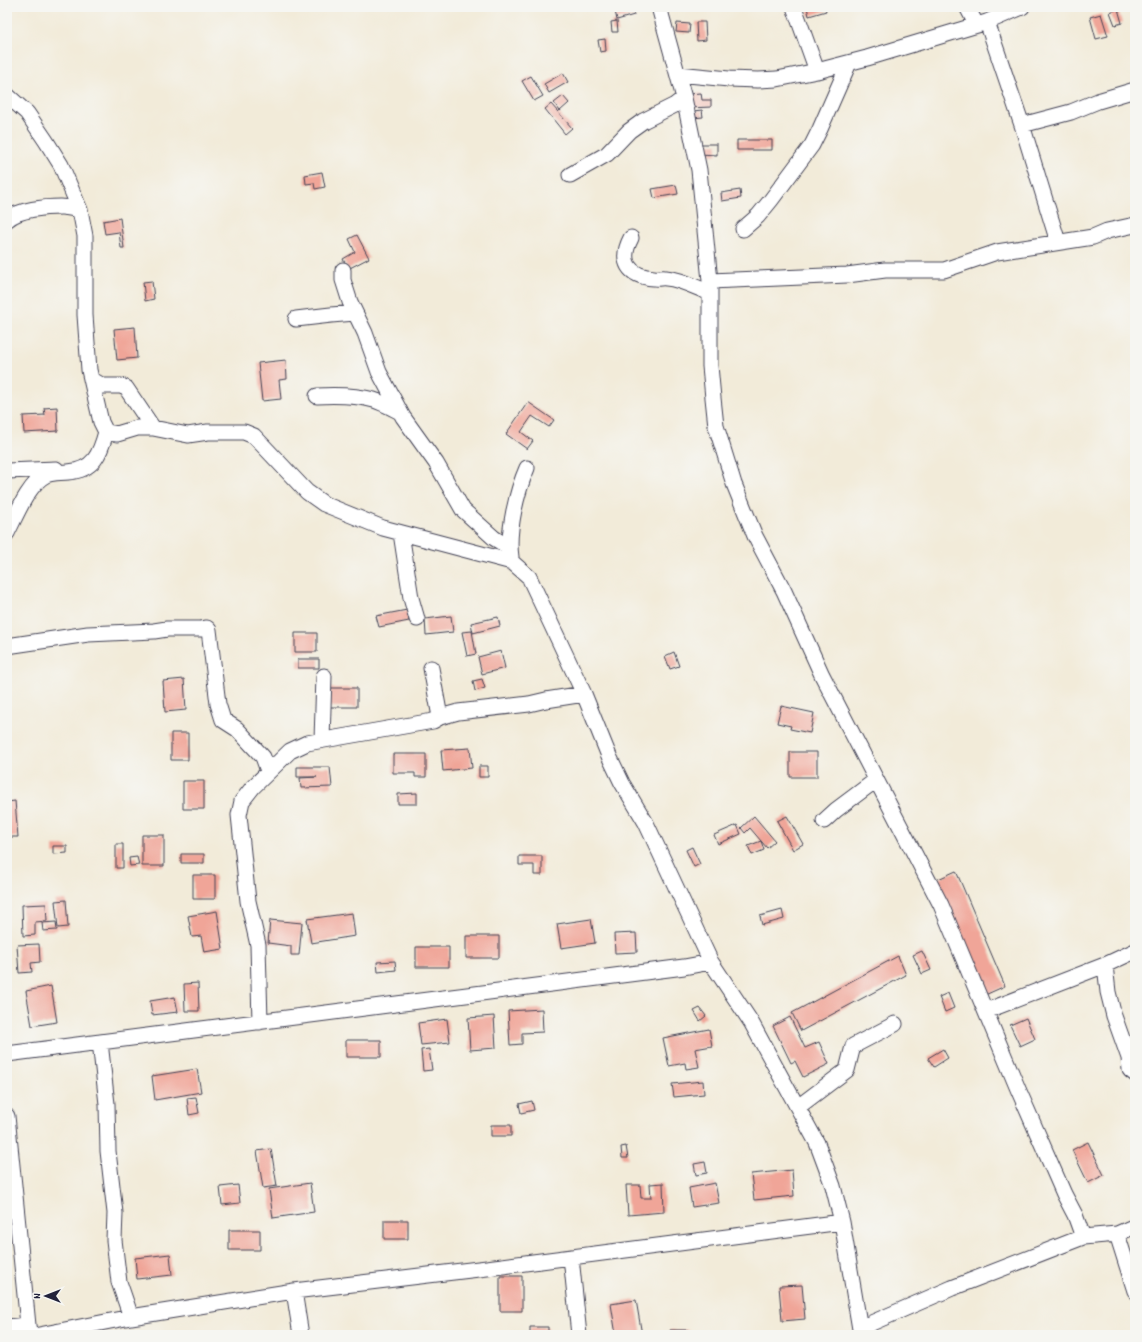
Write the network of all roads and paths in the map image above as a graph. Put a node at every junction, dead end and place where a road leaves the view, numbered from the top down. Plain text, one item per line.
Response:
1 (660, 7) edge
2 (794, 7) edge
3 (967, 7) edge
4 (1022, 7) edge
5 (981, 23) junction
6 (849, 63) junction
7 (817, 72) junction
8 (678, 74) junction
9 (1135, 90) edge
10 (7, 95) edge
11 (684, 98) junction
12 (1022, 125) junction
13 (570, 175) dead end
14 (80, 210) junction
15 (7, 219) edge
16 (1135, 225) edge
17 (743, 229) dead end
18 (631, 238) dead end
19 (1058, 242) junction
20 (343, 270) dead end
21 (710, 287) junction
22 (355, 313) junction
23 (296, 319) dead end
24 (91, 379) junction
25 (317, 396) dead end
26 (400, 412) junction
27 (153, 428) junction
28 (106, 432) junction
29 (86, 467) junction
30 (527, 468) dead end
31 (7, 471) edge
32 (7, 533) edge
33 (401, 533) junction
34 (511, 555) junction
35 (417, 619) dead end
36 (7, 646) edge
37 (431, 668) dead end
38 (324, 676) dead end
39 (584, 694) junction
40 (440, 717) junction
41 (322, 740) junction
42 (268, 771) junction
43 (876, 780) junction
44 (824, 820) dead end
45 (1135, 951) edge
46 (711, 962) junction
47 (1105, 965) junction
48 (986, 1011) junction
49 (260, 1022) junction
50 (895, 1024) dead end
51 (100, 1042) junction
52 (7, 1054) edge
53 (1135, 1074) edge
54 (798, 1107) junction
55 (7, 1116) edge
56 (842, 1222) junction
57 (1135, 1226) edge
58 (1117, 1234) junction
59 (1083, 1237) junction
60 (571, 1258) junction
61 (294, 1291) junction
62 (1135, 1291) edge
63 (131, 1317) junction
64 (7, 1328) edge
65 (28, 1330) edge
66 (860, 1332) edge
67 (40, 1335) edge
68 (301, 1335) edge
69 (579, 1335) edge

1 - 8 street
2 - 7 street
3 - 5 street
4 - 5 street
5 - 6 street
5 - 12 street
6 - 7 street
6 - 17 street
7 - 8 street
8 - 11 street
9 - 12 street
10 - 14 street
11 - 13 street
11 - 21 street
12 - 19 street
14 - 15 street
14 - 24 street
16 - 19 street
18 - 21 street
19 - 21 street
20 - 22 street
21 - 43 street
22 - 23 street
22 - 26 street
24 - 27 street
24 - 28 street
25 - 26 street
26 - 34 street
27 - 28 street
27 - 33 street
28 - 29 street
29 - 31 street
29 - 32 street
30 - 34 street
33 - 34 street
33 - 35 street
34 - 39 street
36 - 42 street
37 - 40 street
38 - 41 street
39 - 40 street
39 - 46 street
40 - 41 street
41 - 42 street
42 - 49 street
43 - 44 street
43 - 48 street
45 - 47 street
46 - 49 street
46 - 54 street
47 - 48 street
47 - 53 street
48 - 59 street
49 - 51 street
50 - 54 street
51 - 52 street
51 - 63 street
54 - 56 street
55 - 65 street
56 - 60 street
56 - 66 street
57 - 58 street
58 - 59 street
58 - 62 street
59 - 66 street
60 - 61 street
60 - 69 street
61 - 63 street
61 - 68 street
63 - 67 street
64 - 65 street

